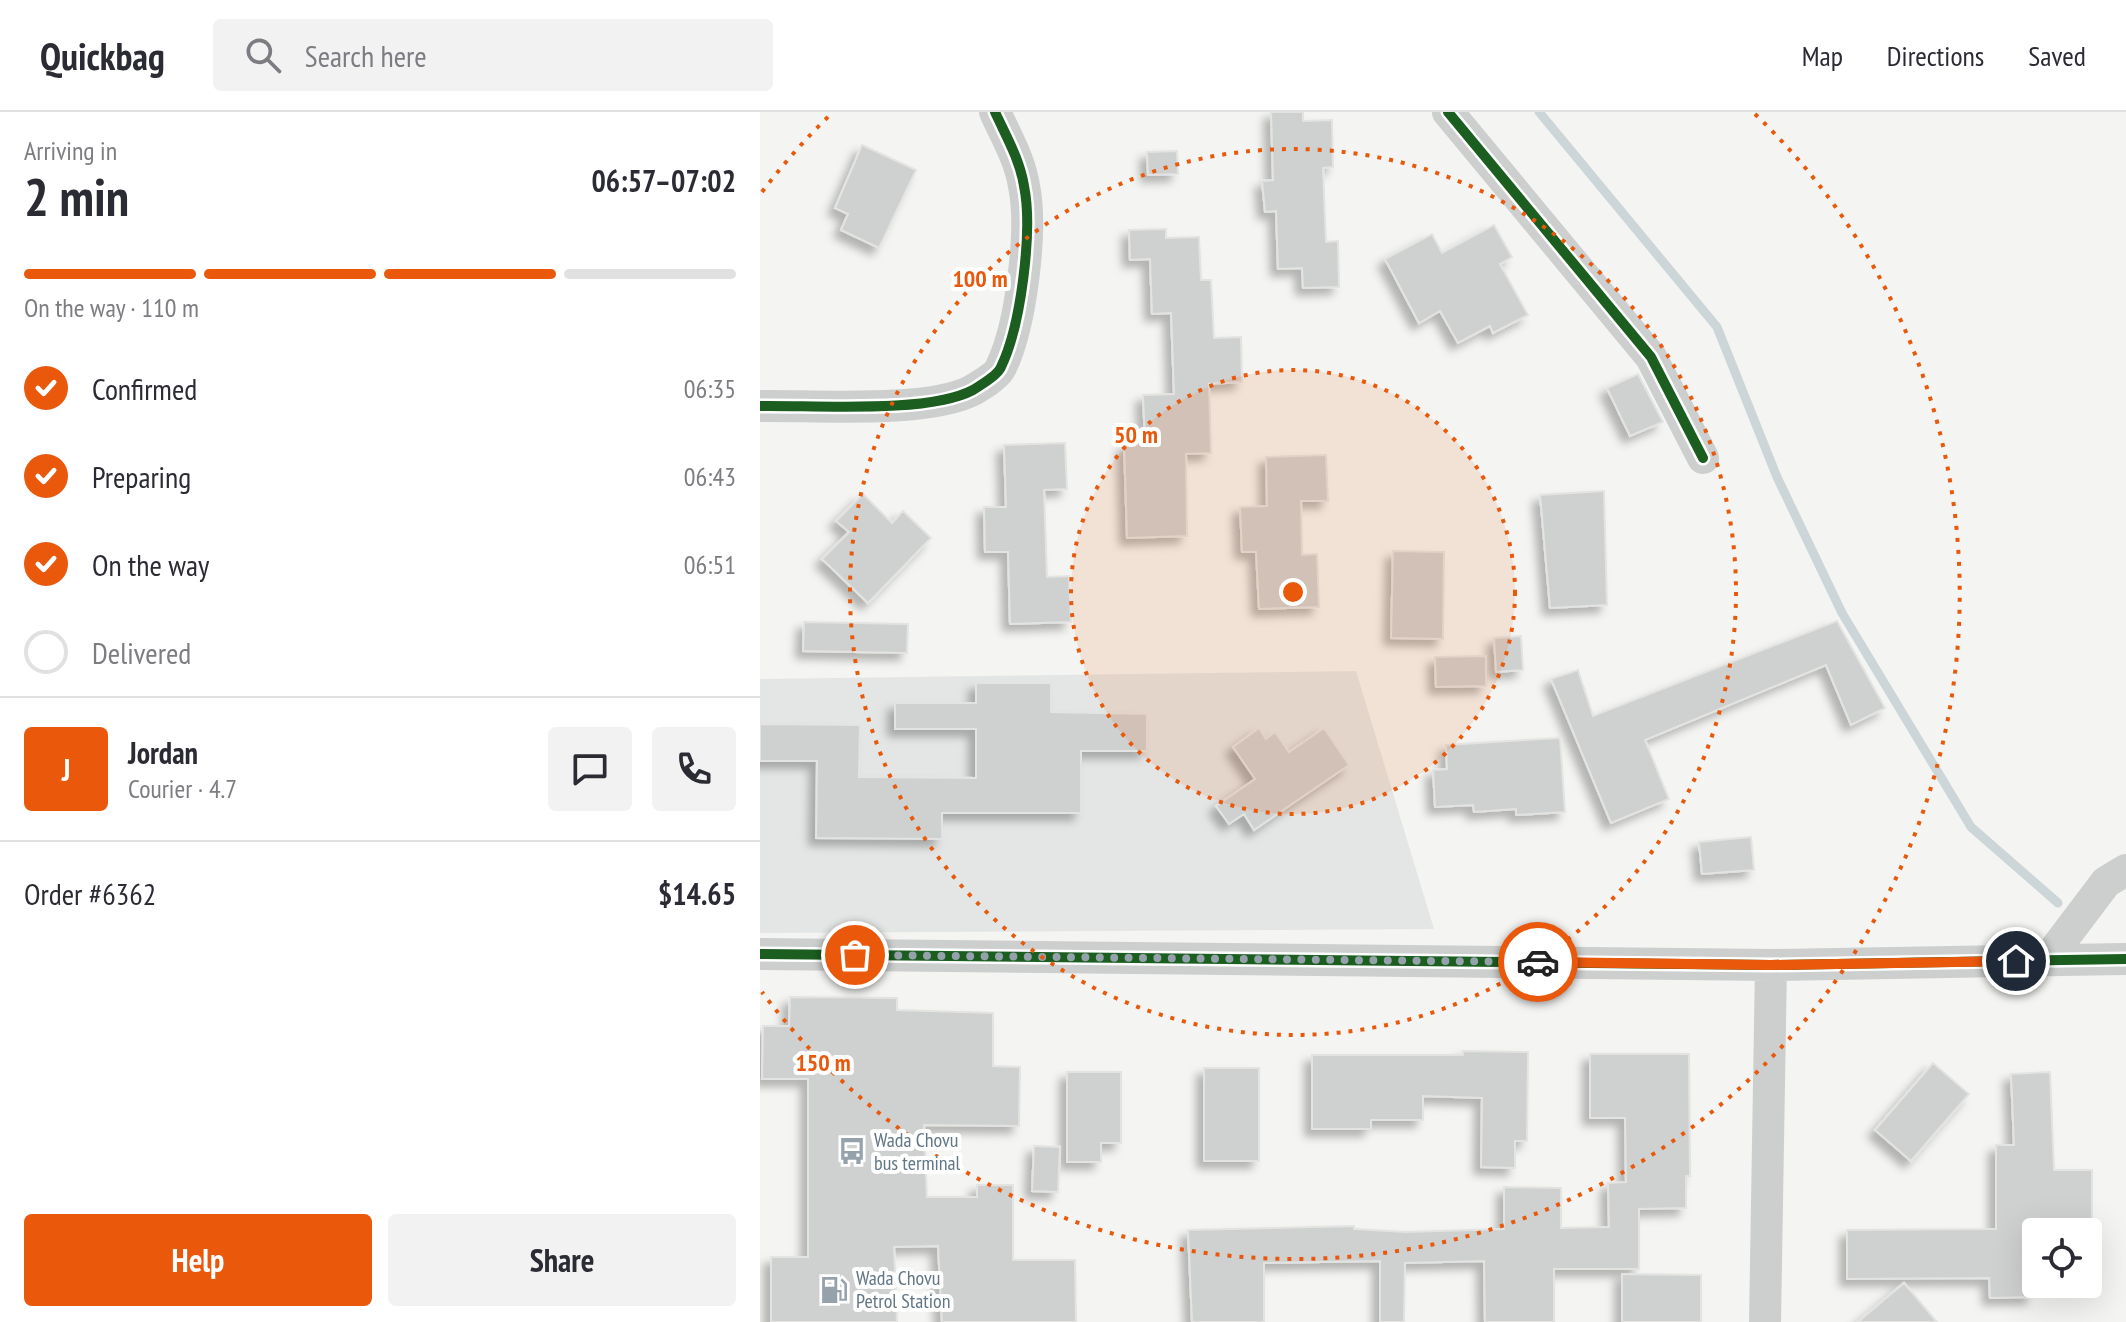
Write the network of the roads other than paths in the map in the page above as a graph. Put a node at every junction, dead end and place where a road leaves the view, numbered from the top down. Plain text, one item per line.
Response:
1 (995, 112) edge
2 (1448, 112) edge
3 (760, 406) edge
4 (1703, 458) dead end
5 (2126, 870) edge
6 (760, 954) edge
7 (2126, 959) edge
8 (2047, 960) junction
9 (1771, 965) junction
10 (1765, 1322) edge

1 - 3 street
2 - 4 street
5 - 8 street
6 - 9 street
7 - 8 street
8 - 9 street
9 - 10 street

